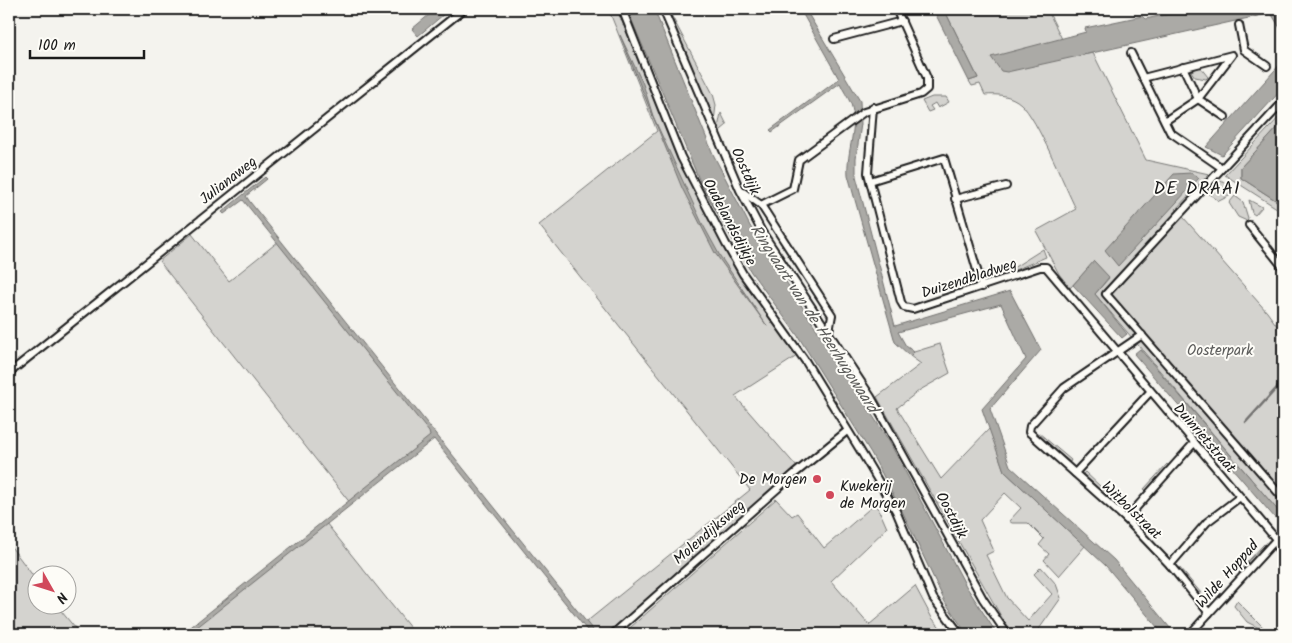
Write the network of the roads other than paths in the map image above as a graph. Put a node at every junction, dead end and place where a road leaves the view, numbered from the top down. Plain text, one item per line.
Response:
1 (464, 9) edge
2 (622, 9) edge
3 (663, 9) edge
4 (896, 9) edge
5 (902, 21) junction
6 (1239, 25) dead end
7 (834, 38) dead end
8 (1244, 50) junction
9 (1131, 53) dead end
10 (1232, 55) junction
11 (1267, 66) dead end
12 (1183, 67) junction
13 (1143, 78) junction
14 (1198, 99) junction
15 (1283, 102) edge
16 (873, 107) junction
17 (1225, 117) dead end
18 (1164, 121) junction
19 (1222, 168) junction
20 (870, 181) junction
21 (1006, 186) dead end
22 (740, 190) junction
23 (955, 200) junction
24 (761, 205) junction
25 (1249, 225) dead end
26 (1283, 267) edge
27 (982, 287) junction
28 (829, 331) junction
29 (1142, 335) junction
30 (1116, 352) junction
31 (9, 373) edge
32 (1150, 392) junction
33 (847, 431) junction
34 (1194, 443) junction
35 (1075, 473) junction
36 (1240, 497) junction
37 (1283, 498) edge
38 (1126, 519) junction
39 (1283, 532) edge
40 (1276, 539) junction
41 (1283, 554) edge
42 (1170, 565) junction
43 (1209, 613) junction
44 (613, 634) edge
45 (960, 634) edge
46 (1007, 634) edge
47 (1190, 634) edge

1 - 31 street, Julianaweg
2 - 33 street, Oudelandsdijkje
3 - 22 street, Oostdijk
4 - 5 street
5 - 7 street
5 - 16 street
6 - 8 street
8 - 10 street
8 - 11 street
9 - 13 street
10 - 12 street
10 - 14 street
12 - 13 street
12 - 14 street
13 - 18 street
14 - 17 street
14 - 18 street
15 - 19 street
16 - 20 street, Duizendbladweg
16 - 24 street
18 - 19 street
19 - 29 street
20 - 23 street
20 - 27 street, Duizendbladweg
21 - 23 street
22 - 24 street
22 - 28 street, Oostdijk
23 - 27 street
24 - 28 street, Oostdijk
25 - 26 street
27 - 30 street, Duizendbladweg
28 - 46 street, Oostdijk
29 - 30 street
29 - 37 street
30 - 32 street, Duinrietstraat
30 - 35 street, Witbolstraat
32 - 34 street, Duinrietstraat
32 - 35 street
33 - 44 street, Molendijksweg
33 - 45 street, Oudelandsdijkje
34 - 36 street, Duinrietstraat
34 - 38 street
35 - 38 street, Witbolstraat
36 - 40 street, Duinrietstraat
36 - 42 street
38 - 42 street, Witbolstraat
39 - 40 street, Wilde Hoppad
40 - 41 street, Duinrietstraat
40 - 43 street, Wilde Hoppad
42 - 43 street, Witbolstraat
43 - 47 street, Wilde Hoppad

